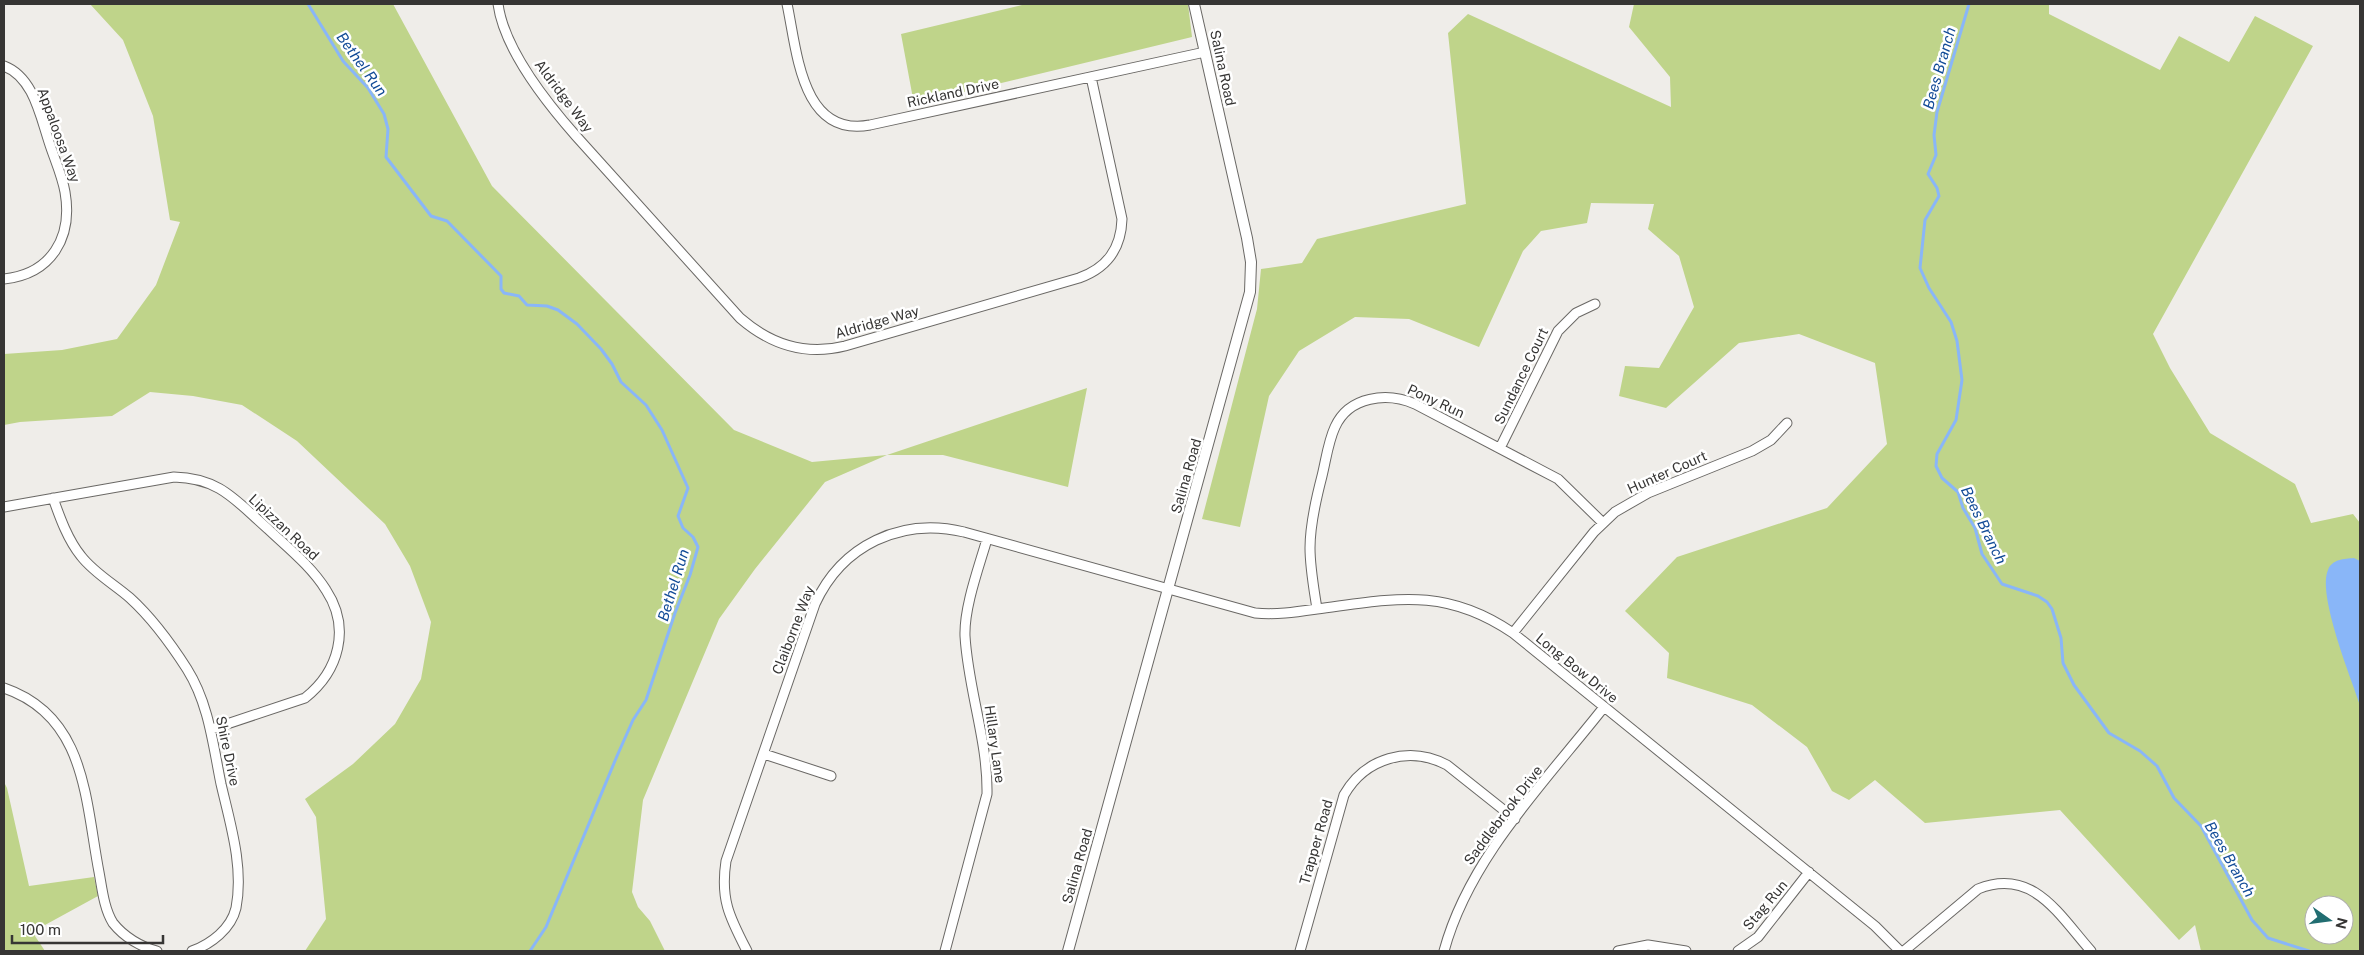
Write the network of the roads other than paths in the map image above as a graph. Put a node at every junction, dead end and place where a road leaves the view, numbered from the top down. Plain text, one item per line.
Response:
1 (498, 4) edge
2 (787, 4) edge
3 (1194, 4) edge
4 (1205, 52) junction
5 (4, 66) edge
6 (1091, 77) junction
7 (4, 279) edge
8 (1595, 304) dead end
9 (1787, 423) dead end
10 (1500, 448) junction
11 (53, 498) junction
12 (4, 507) edge
13 (1603, 523) junction
14 (987, 539) junction
15 (1168, 589) junction
16 (1317, 609) junction
17 (1512, 633) junction
18 (4, 688) edge
19 (1604, 707) junction
20 (212, 728) junction
21 (764, 754) junction
22 (831, 776) dead end
23 (1515, 819) junction
24 (1809, 872) junction
25 (157, 951) edge
26 (192, 951) edge
27 (747, 951) edge
28 (945, 951) edge
29 (1068, 951) edge
30 (1300, 951) edge
31 (1444, 951) edge
32 (1618, 951) edge
33 (1686, 951) edge
34 (1738, 951) edge
35 (1900, 951) edge
36 (1904, 951) edge
37 (2091, 951) edge

1 - 6 street, Aldridge Way
2 - 6 street, Rickland Drive
3 - 4 street, Salina Road
4 - 6 street, Rickland Drive
4 - 15 street, Salina Road
5 - 7 street, Appaloosa Way
8 - 10 street, Sundance Court
9 - 13 street, Hunter Court
10 - 13 street, Pony Run
10 - 16 street, Pony Run
11 - 12 street, Lipizzan Road
11 - 20 street, Shire Drive
11 - 20 street, Lipizzan Road
13 - 17 street, Hunter Court
14 - 15 street, Claiborne Way
14 - 21 street, Claiborne Way
14 - 28 street, Hillary Lane
15 - 16 street, Long Bow Drive
15 - 29 street, Salina Road
16 - 17 street, Long Bow Drive
17 - 19 street, Long Bow Drive
18 - 25 street
19 - 23 street, Saddlebrook Drive
19 - 24 street, Long Bow Drive
20 - 26 street, Shire Drive
21 - 22 street
21 - 27 street, Claiborne Way
23 - 30 street, Trapper Road
23 - 31 street, Saddlebrook Drive
24 - 34 street, Stag Run
24 - 35 street, Long Bow Drive
32 - 33 street
36 - 37 street

